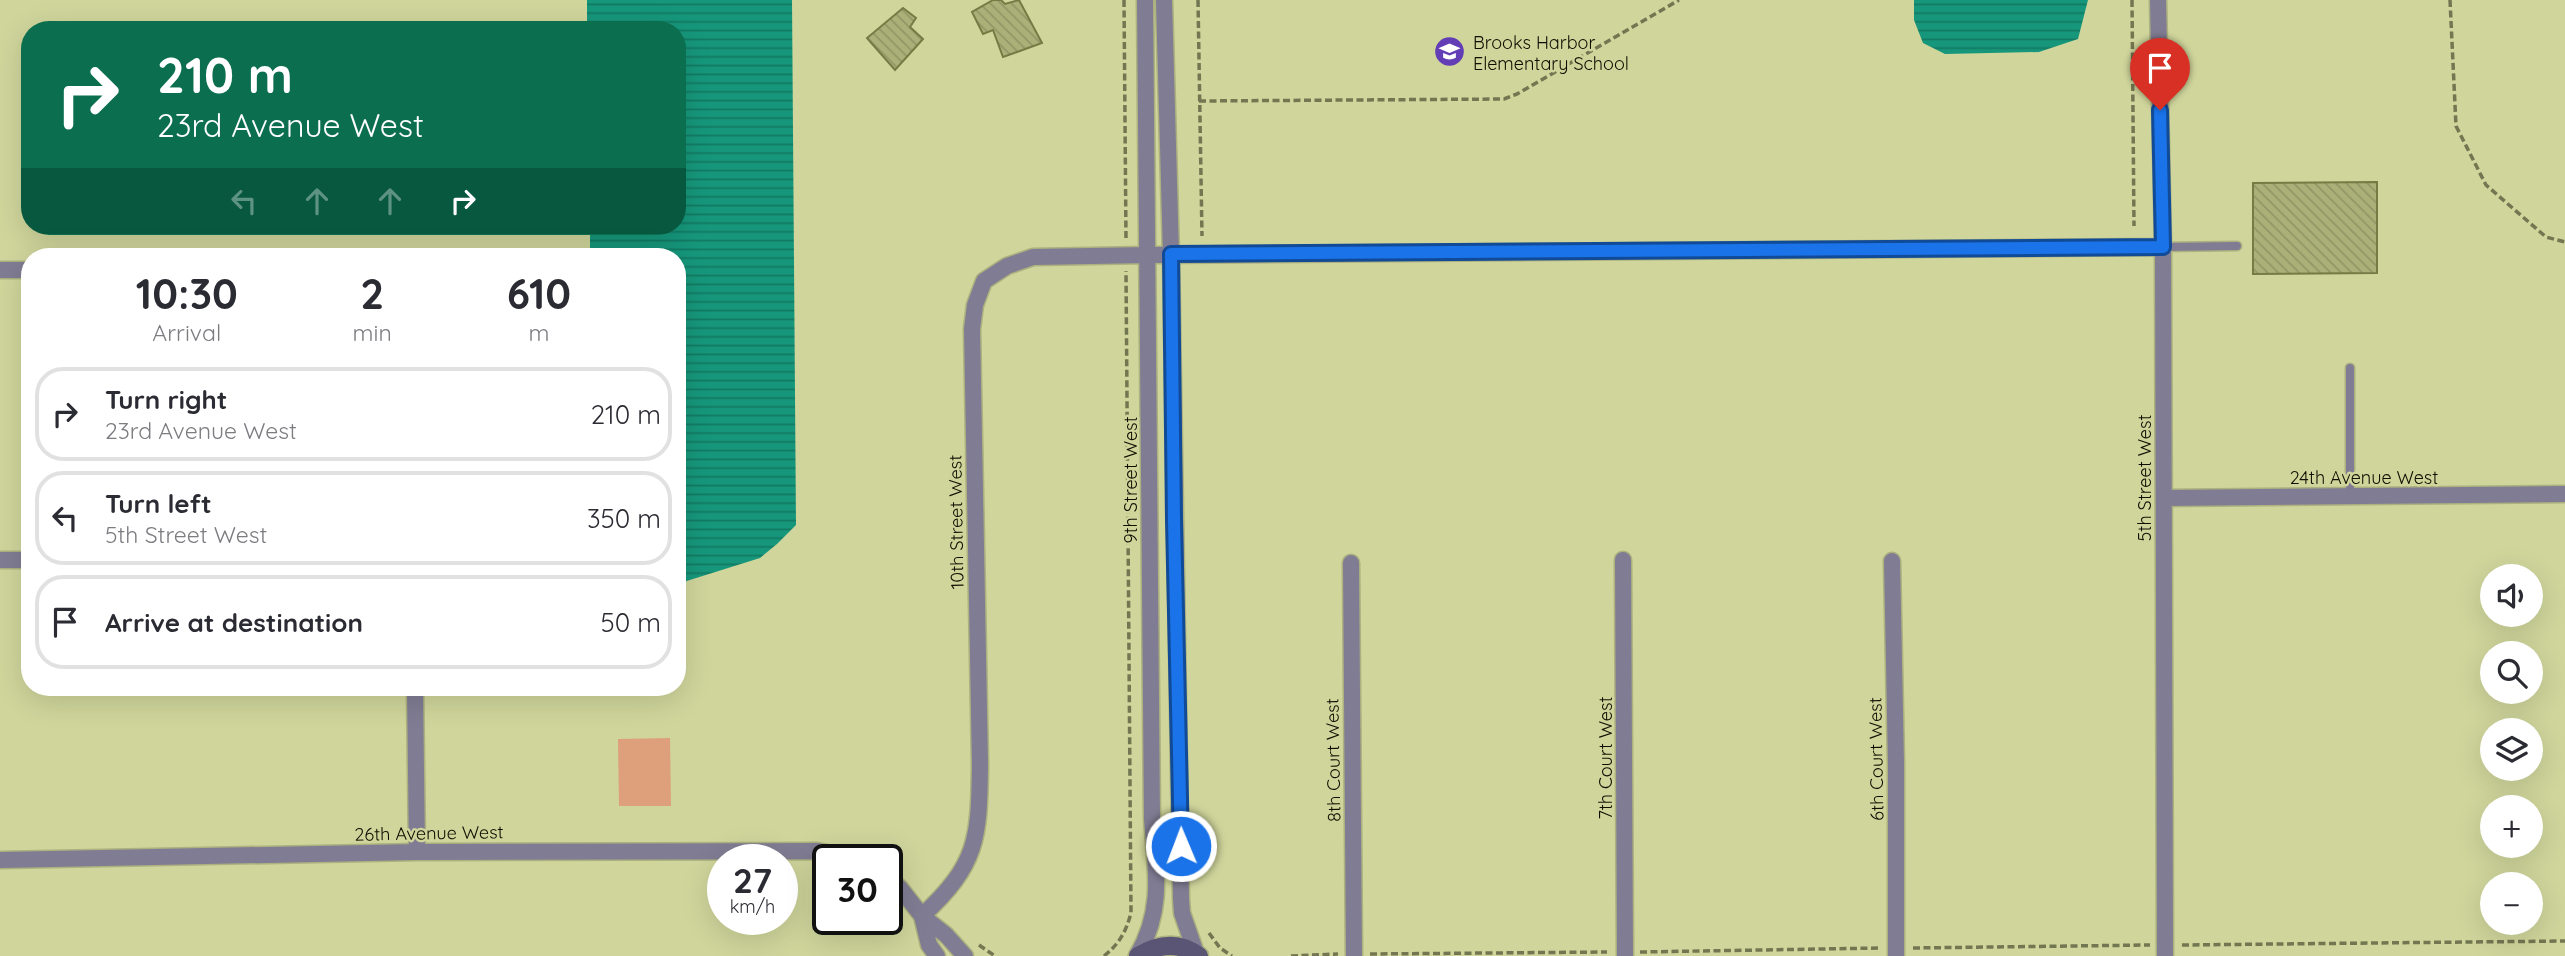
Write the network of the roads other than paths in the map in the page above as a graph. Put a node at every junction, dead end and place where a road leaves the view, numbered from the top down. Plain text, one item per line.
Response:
1 (1146, 0) edge
2 (1164, 0) edge
3 (2158, 0) edge
4 (2237, 246) dead end
5 (2163, 247) junction
6 (1171, 254) junction
7 (1148, 255) junction
8 (0, 270) edge
9 (21, 270) edge
10 (2350, 368) dead end
11 (2565, 494) edge
12 (2350, 496) junction
13 (2164, 498) junction
14 (21, 560) edge
15 (1623, 560) dead end
16 (0, 561) edge
17 (1892, 561) dead end
18 (1351, 563) dead end
19 (415, 696) edge
20 (812, 851) edge
21 (417, 852) junction
22 (0, 860) edge
23 (903, 892) edge
24 (922, 916) junction
25 (2165, 951) edge
26 (1896, 952) edge
27 (1625, 954) edge
28 (1198, 955) edge
29 (1354, 955) edge
30 (936, 956) edge
31 (965, 956) edge
32 (1138, 956) edge

1 - 7 street, 9th Street West
2 - 6 street
3 - 5 street, 5th Street West
4 - 5 lane
5 - 6 street, 10th Street West
5 - 13 street, 5th Street West
6 - 7 street, 10th Street West
6 - 28 street
7 - 24 street, 10th Street West
7 - 32 street, 9th Street West
8 - 9 street
10 - 12 lane
11 - 12 street, 24th Avenue West
12 - 13 street, 24th Avenue West
13 - 25 street, 5th Street West
14 - 16 street
15 - 27 street, 7th Court West
17 - 26 street, 6th Court West
18 - 29 street, 8th Court West
19 - 21 street
20 - 21 street, 26th Avenue West
21 - 22 street, 26th Avenue West
23 - 24 street
24 - 30 street
24 - 31 street
28 - 32 street

